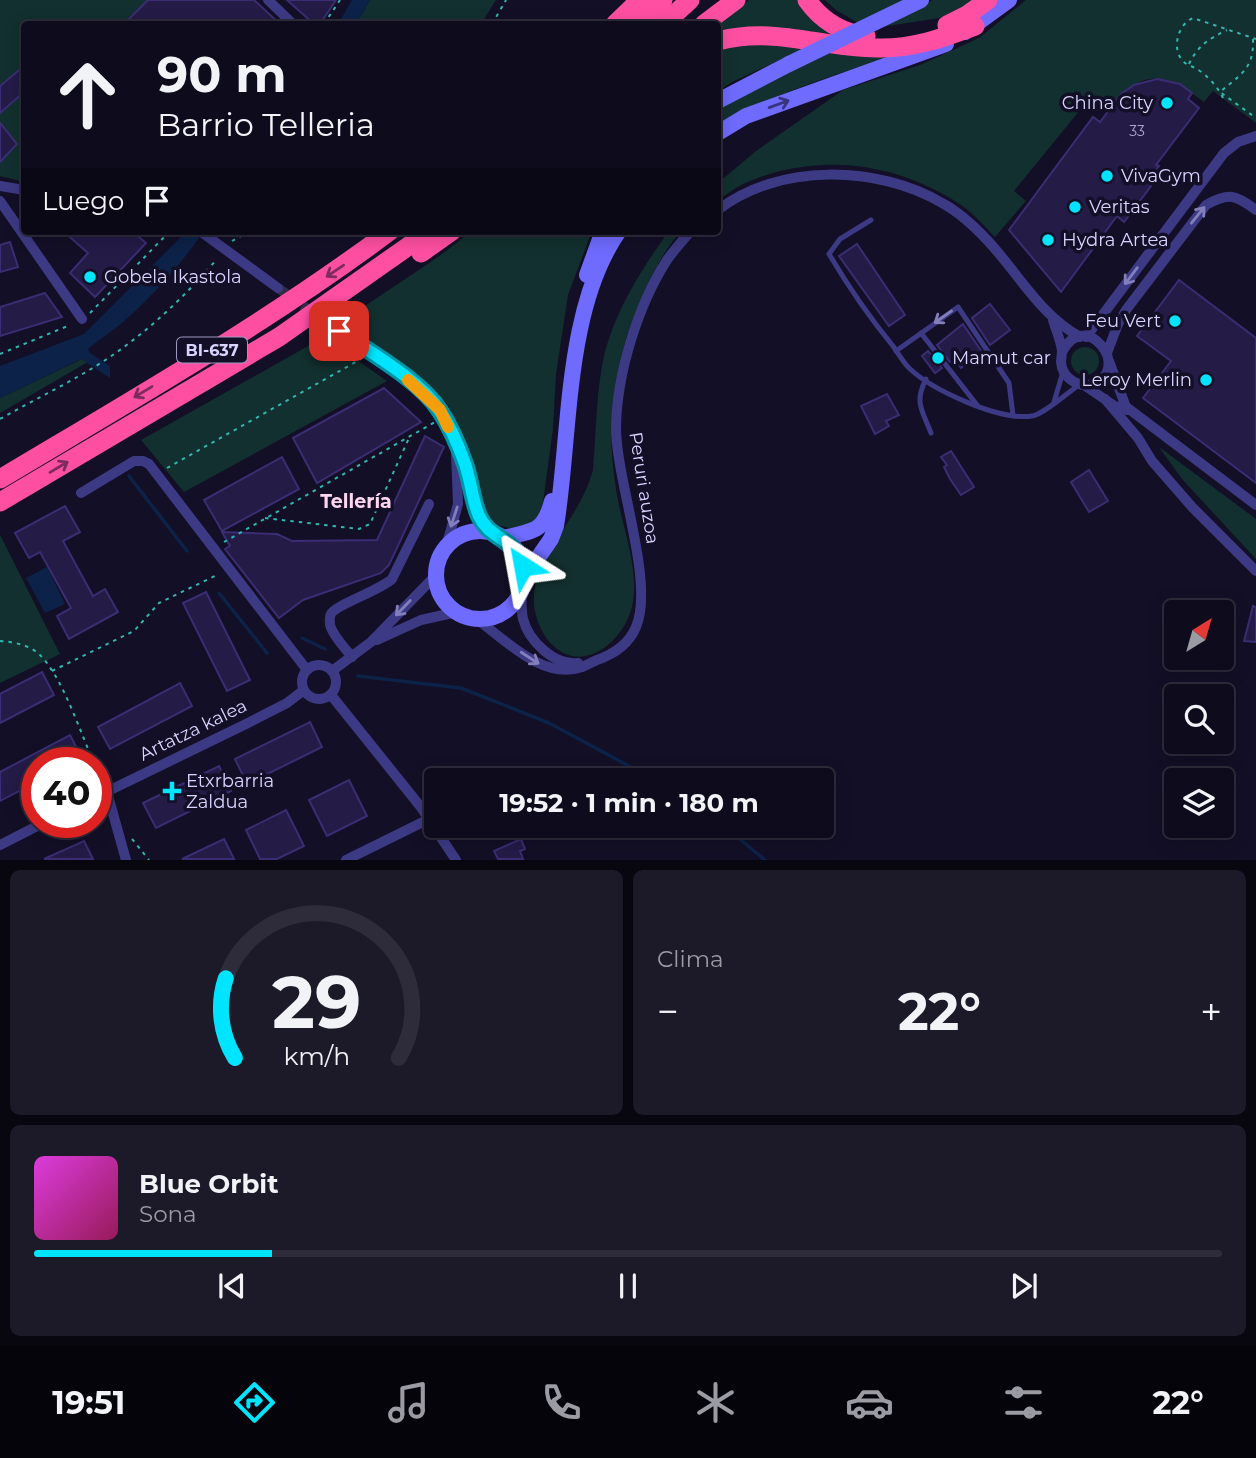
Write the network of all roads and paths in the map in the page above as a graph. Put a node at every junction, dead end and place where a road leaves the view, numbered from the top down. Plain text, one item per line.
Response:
1 (268, 0) edge
2 (340, 0) edge
3 (506, 0) edge
4 (663, 0) edge
5 (690, 0) edge
6 (736, 0) edge
7 (807, 0) edge
8 (921, 0) edge
9 (988, 0) edge
10 (1009, 0) edge
11 (637, 8) edge
12 (290, 21) edge
13 (326, 21) edge
14 (494, 21) edge
15 (619, 21) edge
16 (667, 21) edge
17 (708, 21) edge
18 (975, 26) junction
19 (1227, 30) junction
20 (1254, 38) edge
21 (721, 40) edge
22 (1188, 65) junction
23 (1220, 92) junction
24 (1223, 98) dead end
25 (721, 99) edge
26 (1256, 118) edge
27 (721, 131) edge
28 (1256, 136) edge
29 (0, 186) edge
30 (21, 190) edge
31 (0, 201) edge
32 (721, 207) edge
33 (1256, 210) edge
34 (3, 214) edge
35 (872, 220) dead end
36 (166, 235) edge
37 (205, 235) edge
38 (246, 235) edge
39 (385, 235) edge
40 (424, 235) edge
41 (441, 235) edge
42 (446, 235) edge
43 (602, 235) edge
44 (617, 235) edge
45 (688, 235) edge
46 (223, 248) junction
47 (386, 278) junction
48 (278, 288) tunnel mouth
49 (82, 319) junction
50 (1053, 320) junction
51 (339, 331) tunnel mouth
52 (921, 333) junction
53 (279, 337) junction
54 (1083, 337) junction
55 (896, 351) junction
56 (1062, 352) junction
57 (0, 354) edge
58 (371, 354) junction
59 (1108, 357) junction
60 (1063, 372) junction
61 (926, 379) junction
62 (1082, 384) junction
63 (1105, 399) junction
64 (1054, 402) junction
65 (1125, 406) junction
66 (978, 407) junction
67 (1013, 415) junction
68 (444, 417) junction
69 (0, 419) edge
70 (931, 433) dead end
71 (409, 437) junction
72 (1138, 438) junction
73 (454, 439) junction
74 (157, 474) junction
75 (0, 478) edge
76 (81, 493) dead end
77 (0, 502) edge
78 (429, 504) dead end
79 (1256, 505) edge
80 (264, 518) junction
81 (496, 535) junction
82 (214, 547) junction
83 (446, 547) junction
84 (229, 569) junction
85 (1256, 571) edge
86 (436, 575) junction
87 (522, 584) junction
88 (457, 612) junction
89 (475, 618) junction
90 (0, 641) edge
91 (372, 642) junction
92 (352, 657) junction
93 (594, 661) junction
94 (307, 670) junction
95 (52, 671) junction
96 (332, 671) junction
97 (303, 690) junction
98 (331, 695) junction
99 (87, 747) edge
100 (112, 790) edge
101 (424, 812) edge
102 (424, 820) edge
103 (112, 822) edge
104 (21, 834) edge
105 (442, 838) edge
106 (0, 845) edge
107 (126, 859) edge
108 (346, 859) edge
109 (456, 859) edge

1 - 12 street
2 - 13 path
3 - 14 path
4 - 11 highway
5 - 16 highway
6 - 17 highway
7 - 9 highway
8 - 25 street, bridge
10 - 18 street
11 - 15 highway
18 - 21 highway
27 -> 18 street
19 - 20 path
19 - 22 path
19 - 22 path
20 - 23 path
22 - 23 path
23 - 24 path
23 - 26 path
28 -> 54 street
29 - 30 street
31 - 34 street
32 - 50 street
59 -> 33 street
34 - 49 street
35 - 55 lane
36 - 49 path
37 - 46 street
38 - 46 path
39 -> 75 highway, BI-637
40 - 53 highway, BI-637
41 - 47 highway
42 - 47 highway
43 - 81 street
44 - 87 street
45 - 93 street, Peruri auzoa
46 - 48 street
46 - 69 path
47 - 53 highway
49 - 57 path
50 - 54 street
50 - 56 street
51 - 58 street
52 - 55 lane
52 - 66 lane
67 -> 52 lane
77 -> 53 highway, BI-637
54 - 56 street
54 - 59 street
55 - 61 lane
56 - 60 street
58 - 68 street
58 - 74 path
59 - 62 street
59 - 65 street
60 - 62 street
60 - 64 lane
61 - 66 lane
61 - 70 lane
62 - 63 street
62 - 64 lane
63 - 65 street
63 - 72 street
64 - 67 lane
65 - 72 street
65 - 79 street
66 - 67 lane
68 - 71 path
68 - 73 street
71 - 80 path
71 - 80 path
72 - 85 street
73 - 81 street
73 -> 83 street
74 - 76 street
74 - 82 street
78 - 92 street
80 - 82 path
81 - 83 street
81 - 87 street
82 - 84 street
83 - 86 street
84 - 94 street
84 - 95 path
86 - 88 street
86 -> 91 street
87 - 89 street
87 - 93 street
88 - 89 street
88 - 91 street
89 -> 93 street, Peruri auzoa
90 - 95 path
91 - 92 street
92 - 96 street
94 - 96 street
94 - 97 street
95 - 99 path
96 - 98 street
97 - 98 street
97 - 100 street, Artatza kalea
98 - 101 street
102 - 108 street
103 - 107 street
104 - 106 street
105 - 109 street

